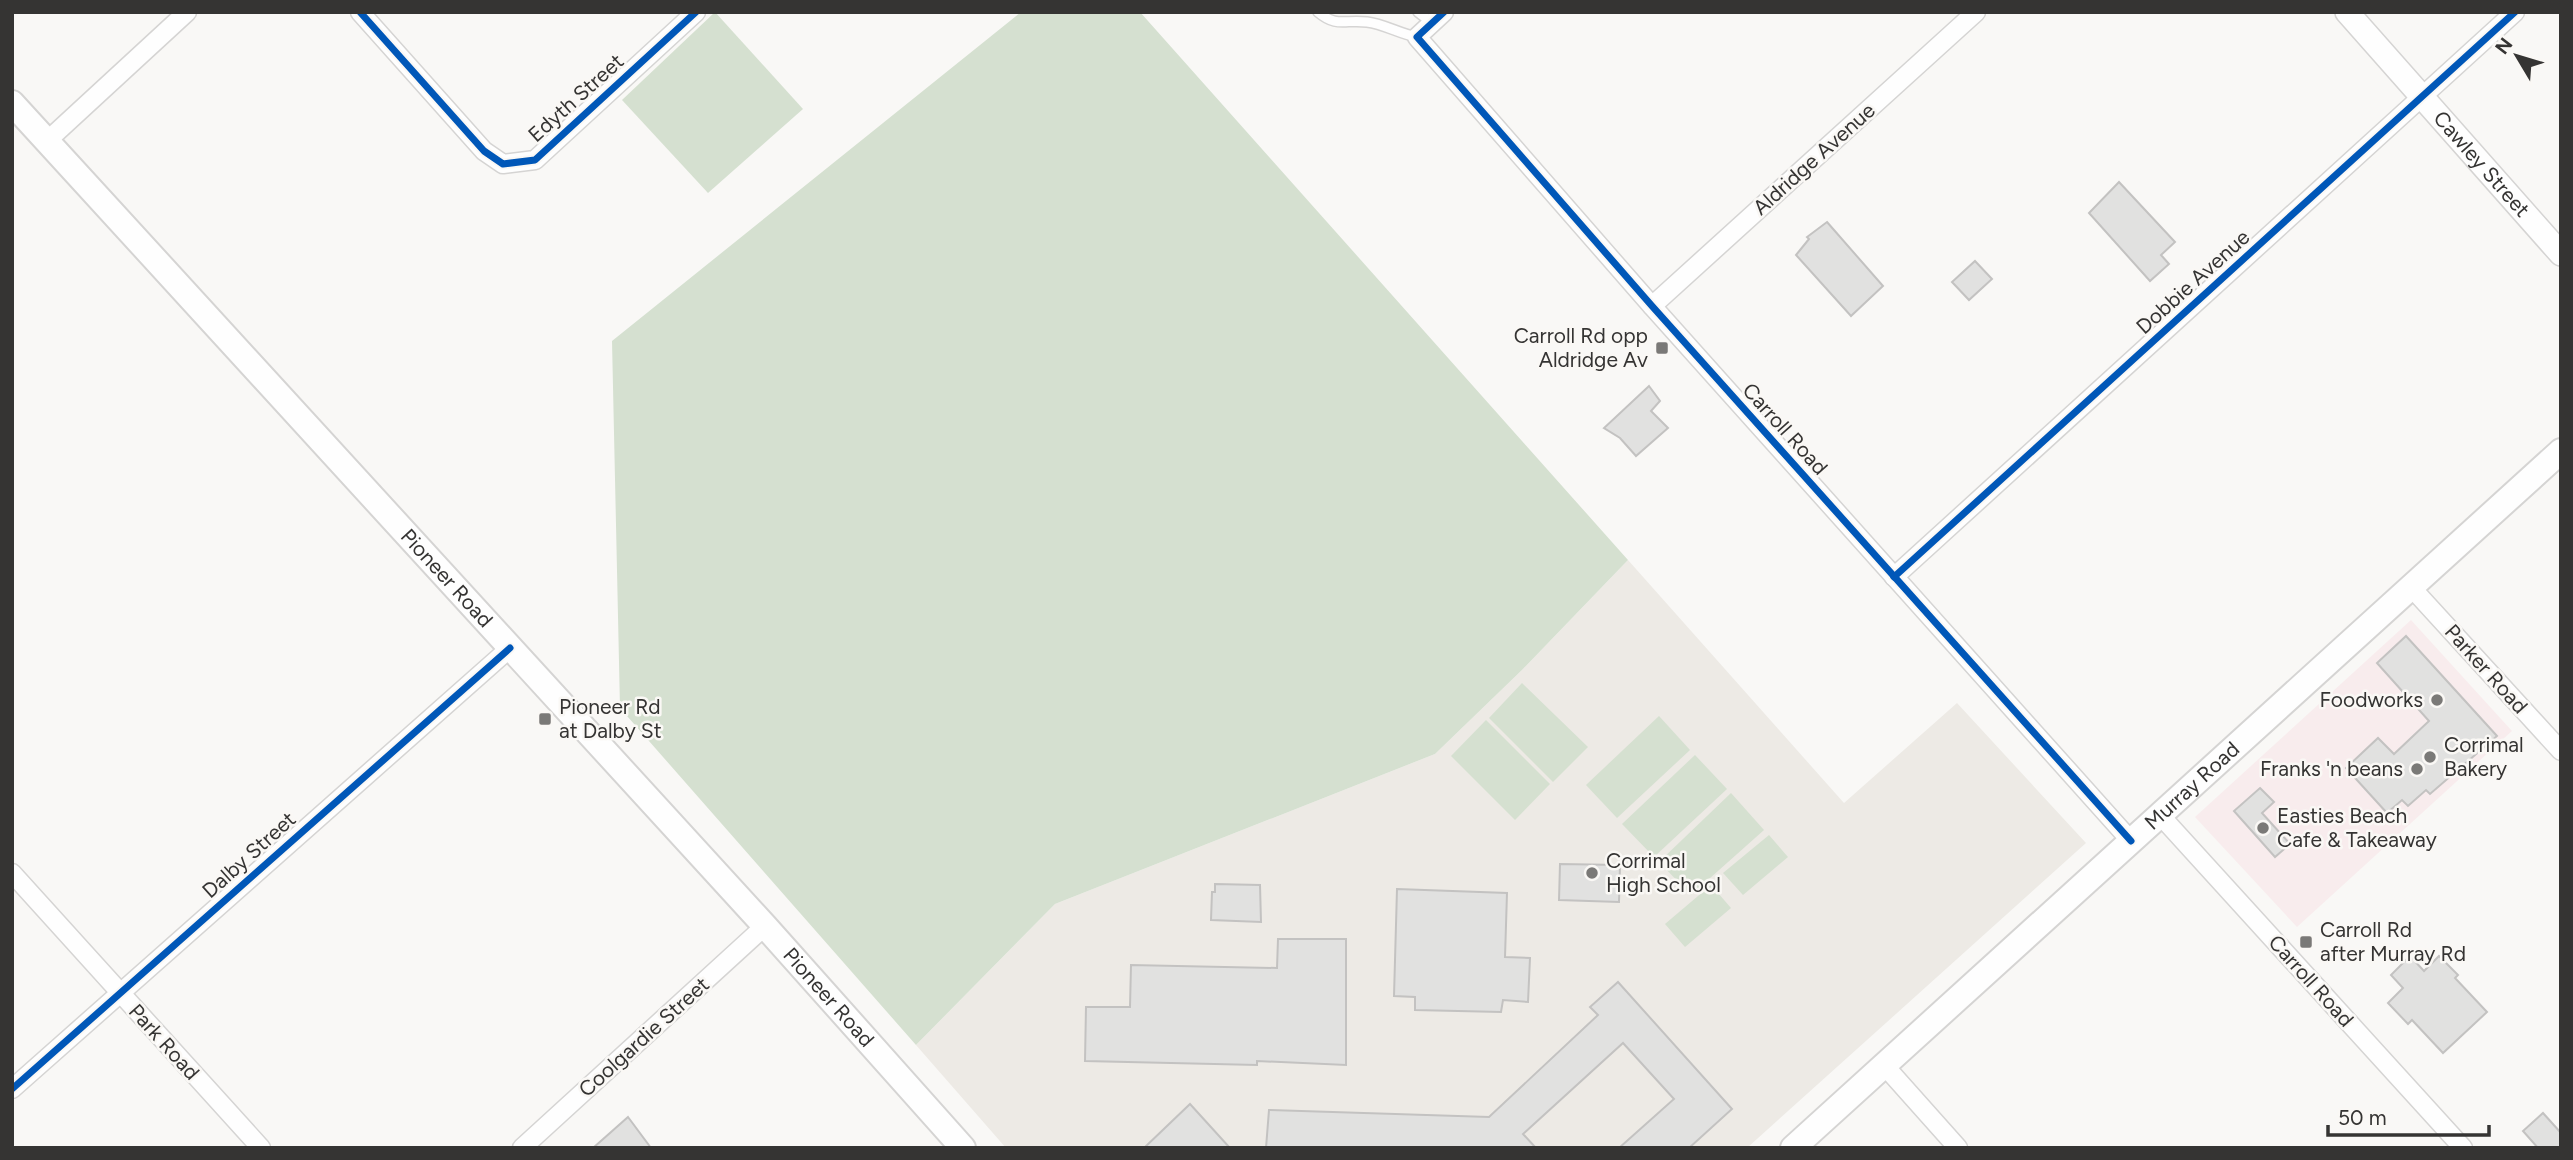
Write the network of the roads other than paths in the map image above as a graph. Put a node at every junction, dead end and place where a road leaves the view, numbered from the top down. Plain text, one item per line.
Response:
1 (187, 12) edge
2 (360, 12) edge
3 (696, 12) edge
4 (1318, 12) edge
5 (1976, 12) edge
6 (2347, 12) edge
7 (2515, 12) edge
8 (1431, 16) edge
9 (1417, 37) junction
10 (2422, 97) junction
11 (12, 103) edge
12 (47, 141) junction
13 (2561, 254) edge
14 (1652, 306) junction
15 (2561, 451) edge
16 (1894, 577) junction
17 (2411, 587) junction
18 (510, 648) junction
19 (2561, 751) edge
20 (2160, 815) junction
21 (2131, 841) junction
22 (12, 873) edge
23 (765, 926) junction
24 (120, 993) junction
25 (1884, 1065) junction
26 (12, 1089) edge
27 (261, 1148) edge
28 (523, 1148) edge
29 (963, 1148) edge
30 (1793, 1148) edge
31 (1958, 1148) edge
32 (2463, 1148) edge

1 - 12 street
2 - 3 street, Edyth Street
4 - 9 lane
5 - 14 street, Aldridge Avenue
6 - 10 street, Cawley Street
7 - 10 street, Dobbie Avenue
8 - 9 street
9 - 14 street, Carroll Road
10 - 13 street, Cawley Street
10 - 16 street, Dobbie Avenue
11 - 12 main road, Pioneer Road
12 - 18 main road, Pioneer Road
14 - 16 street, Carroll Road
15 - 17 main road, Murray Road
16 - 21 street, Carroll Road
17 - 19 street, Parker Road
17 - 20 main road, Murray Road
18 - 23 main road, Pioneer Road
18 - 24 street, Dalby Street
20 - 21 main road, Murray Road
20 - 32 street, Carroll Road
21 - 25 main road, Murray Road
22 - 24 street, Park Road
23 - 28 street, Coolgardie Street
23 - 29 main road, Pioneer Road
24 - 26 street, Dalby Street
24 - 27 street, Park Road
25 - 30 main road, Murray Road
25 - 31 street

